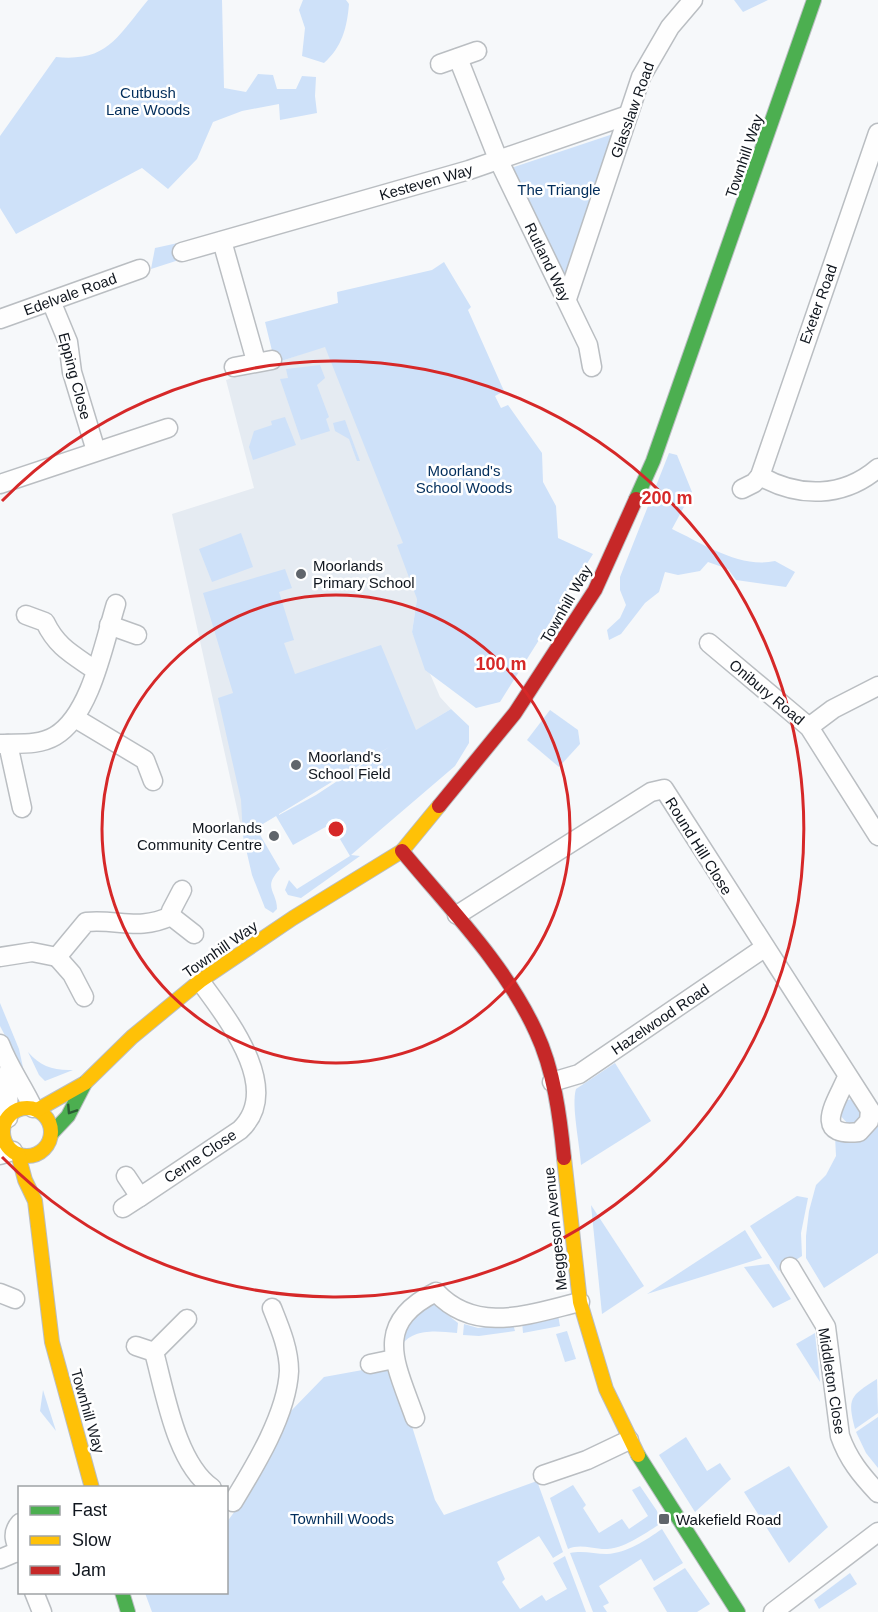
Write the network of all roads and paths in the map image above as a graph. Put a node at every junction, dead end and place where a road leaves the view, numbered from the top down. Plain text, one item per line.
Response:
1 (693, 0) edge
2 (814, 0) edge
3 (477, 51) dead end
4 (458, 58) junction
5 (440, 64) dead end
6 (628, 115) junction
7 (878, 133) edge
8 (498, 159) junction
9 (222, 240) junction
10 (182, 252) dead end
11 (140, 269) dead end
12 (567, 299) junction
13 (51, 301) junction
14 (2, 313) edge
15 (234, 367) dead end
16 (592, 367) dead end
17 (168, 428) dead end
18 (96, 451) junction
19 (878, 468) edge
20 (760, 476) junction
21 (0, 483) edge
22 (742, 489) dead end
23 (116, 604) dead end
24 (26, 615) dead end
25 (109, 625) junction
26 (137, 636) dead end
27 (709, 643) dead end
28 (95, 670) junction
29 (878, 686) edge
30 (75, 718) junction
31 (809, 727) junction
32 (4, 744) edge
33 (153, 781) dead end
34 (22, 808) dead end
35 (878, 836) edge
36 (402, 851) junction
37 (182, 890) dead end
38 (457, 915) junction
39 (171, 916) junction
40 (194, 934) dead end
41 (765, 948) junction
42 (0, 957) edge
43 (57, 957) junction
44 (200, 981) junction
45 (84, 997) dead end
46 (0, 1044) edge
47 (9, 1069) junction
48 (846, 1077) dead end
49 (552, 1082) junction
50 (85, 1083) junction
51 (35, 1109) junction
52 (4, 1125) edge
53 (49, 1140) junction
54 (10, 1153) edge
55 (126, 1176) dead end
56 (140, 1197) junction
57 (35, 1201) junction
58 (123, 1208) dead end
59 (790, 1267) dead end
60 (580, 1302) junction
61 (272, 1308) dead end
62 (187, 1318) dead end
63 (136, 1346) dead end
64 (154, 1352) junction
65 (394, 1359) junction
66 (370, 1364) dead end
67 (414, 1418) dead end
68 (629, 1440) junction
69 (543, 1475) dead end
70 (91, 1486) edge
71 (210, 1486) edge
72 (878, 1493) edge
73 (229, 1503) edge
74 (18, 1525) edge
75 (878, 1532) edge
76 (18, 1549) edge
77 (18, 1552) edge
78 (0, 1559) edge
79 (34, 1594) edge
80 (122, 1594) edge
81 (42, 1612) edge
82 (128, 1612) edge
83 (738, 1612) edge
84 (773, 1612) edge

1 - 6 street, Glasslaw Road
2 - 36 street, Townhill Way
3 - 4 street
4 - 5 street
4 - 8 street, Rutland Way
6 - 8 street, Kesteven Way
6 - 12 street, Glasslaw Road
7 - 20 street, Exeter Road
8 - 9 street, Kesteven Way
8 - 12 street, Rutland Way
9 - 10 street, Kesteven Way
9 - 15 street
11 - 13 street, Edelvale Road
12 - 16 street, Rutland Way
13 - 14 street, Edelvale Road
13 - 18 street, Epping Close
17 - 18 street
18 - 21 street
19 - 20 street
20 - 22 street
23 - 25 street
24 - 28 street
25 - 26 street
25 - 28 street
27 - 31 street, Onibury Road
28 - 30 street
29 - 31 street
30 - 32 street
30 - 33 street
31 - 35 street, Onibury Road
32 - 34 street
36 - 38 street, Meggeson Avenue
36 - 44 street, Townhill Way
37 - 39 street
38 - 41 street, Round Hill Close
38 - 49 street, Meggeson Avenue
39 - 40 street
39 - 43 street
41 - 48 street, Round Hill Close
41 - 49 street, Hazelwood Road
42 - 43 street
43 - 45 street
44 - 50 street, Townhill Way
44 - 56 street, Cerne Close
46 - 47 street
47 - 51 street
47 - 52 street
49 - 60 street, Meggeson Avenue
50 - 51 street, Townhill Way
50 -> 53 street, Townhill Way
51 - 52 street
51 - 53 street
52 - 54 street
53 - 54 street
53 - 57 street, Townhill Way
54 - 57 street, Townhill Way
55 - 56 street
56 - 58 street, Cerne Close
57 - 70 street, Townhill Way
59 - 72 street, Middleton Close
60 - 65 street
60 - 68 street, Meggeson Avenue
61 - 73 street
62 - 64 street
63 - 64 street
64 - 71 street
65 - 66 street
65 - 67 street
68 - 69 street
68 - 83 street, Meggeson Avenue
74 - 76 street
75 - 84 street
77 - 78 street
79 - 81 street
80 - 82 street

